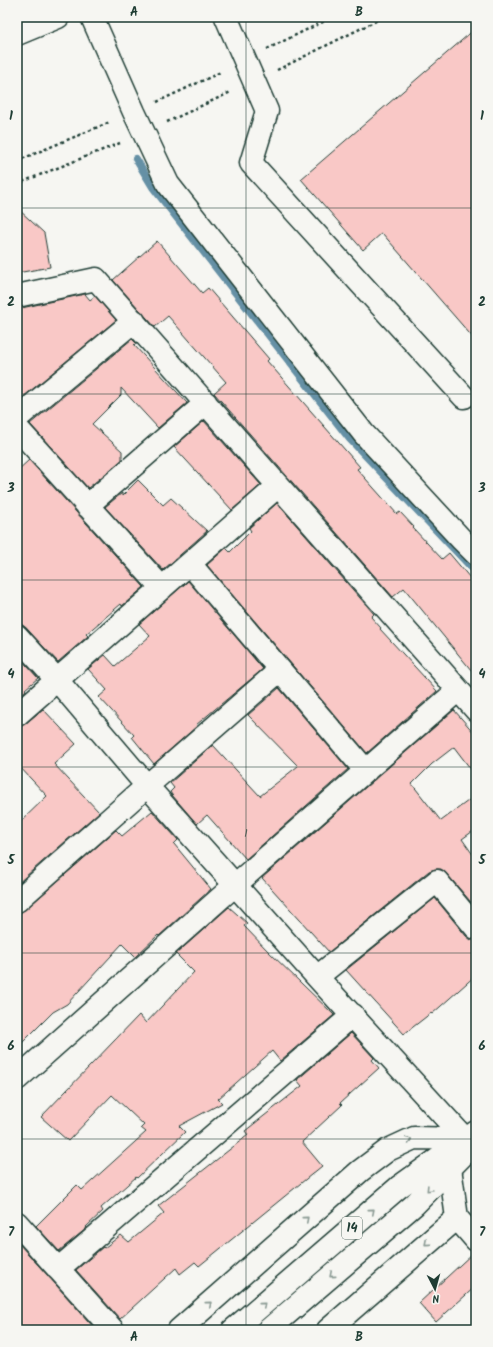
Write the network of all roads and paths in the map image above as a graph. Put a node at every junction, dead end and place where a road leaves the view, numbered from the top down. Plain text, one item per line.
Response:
1 (58, 17) edge
2 (92, 17) edge
3 (226, 17) edge
4 (333, 17) edge
5 (384, 17) edge
6 (17, 34) edge
7 (246, 60) junction
8 (254, 82) junction
9 (134, 112) junction
10 (144, 133) junction
11 (17, 161) edge
12 (17, 184) edge
13 (17, 296) edge
14 (134, 321) junction
15 (464, 397) dead end
16 (206, 403) junction
17 (17, 418) edge
18 (17, 428) edge
19 (278, 486) junction
20 (87, 506) junction
21 (476, 554) edge
22 (190, 564) junction
23 (162, 588) junction
24 (17, 636) edge
25 (280, 670) junction
26 (57, 680) junction
27 (458, 690) junction
28 (476, 710) edge
29 (17, 715) edge
30 (366, 770) junction
31 (146, 786) junction
32 (235, 884) junction
33 (17, 901) edge
34 (476, 928) edge
35 (317, 977) junction
36 (353, 1015) junction
37 (17, 1079) edge
38 (472, 1138) edge
39 (450, 1168) junction
40 (457, 1218) junction
41 (17, 1223) edge
42 (476, 1240) edge
43 (58, 1269) junction
44 (113, 1330) edge
45 (179, 1330) edge
46 (234, 1330) edge
47 (268, 1330) edge
48 (328, 1330) edge

1 - 6 street
2 - 9 street
3 - 7 street
4 - 7 path
5 - 8 path
7 - 8 street
7 - 9 path
8 - 10 path
8 - 15 street
9 - 10 street
9 - 11 path
10 - 12 path
10 - 21 street
13 - 14 street
14 - 16 street
14 - 17 street
16 - 19 street
16 - 20 street
18 - 20 street
19 - 22 street
19 - 27 street
20 - 23 street
22 - 23 street
22 - 25 street
23 - 26 street
24 - 26 street
25 - 30 street
25 - 31 street
26 - 29 street
26 - 31 street
27 - 28 street
27 - 30 street
30 - 32 street
31 - 32 street
31 - 33 street
32 - 35 street
32 - 37 street
34 - 35 street
35 - 36 street
36 - 38 street
36 - 43 street
38 - 39 street, 14
45 -> 38 street
46 -> 38 street, 14
39 - 40 street
39 -> 47 street, 14
40 - 42 street
40 -> 48 street
41 - 43 street
43 - 44 street

